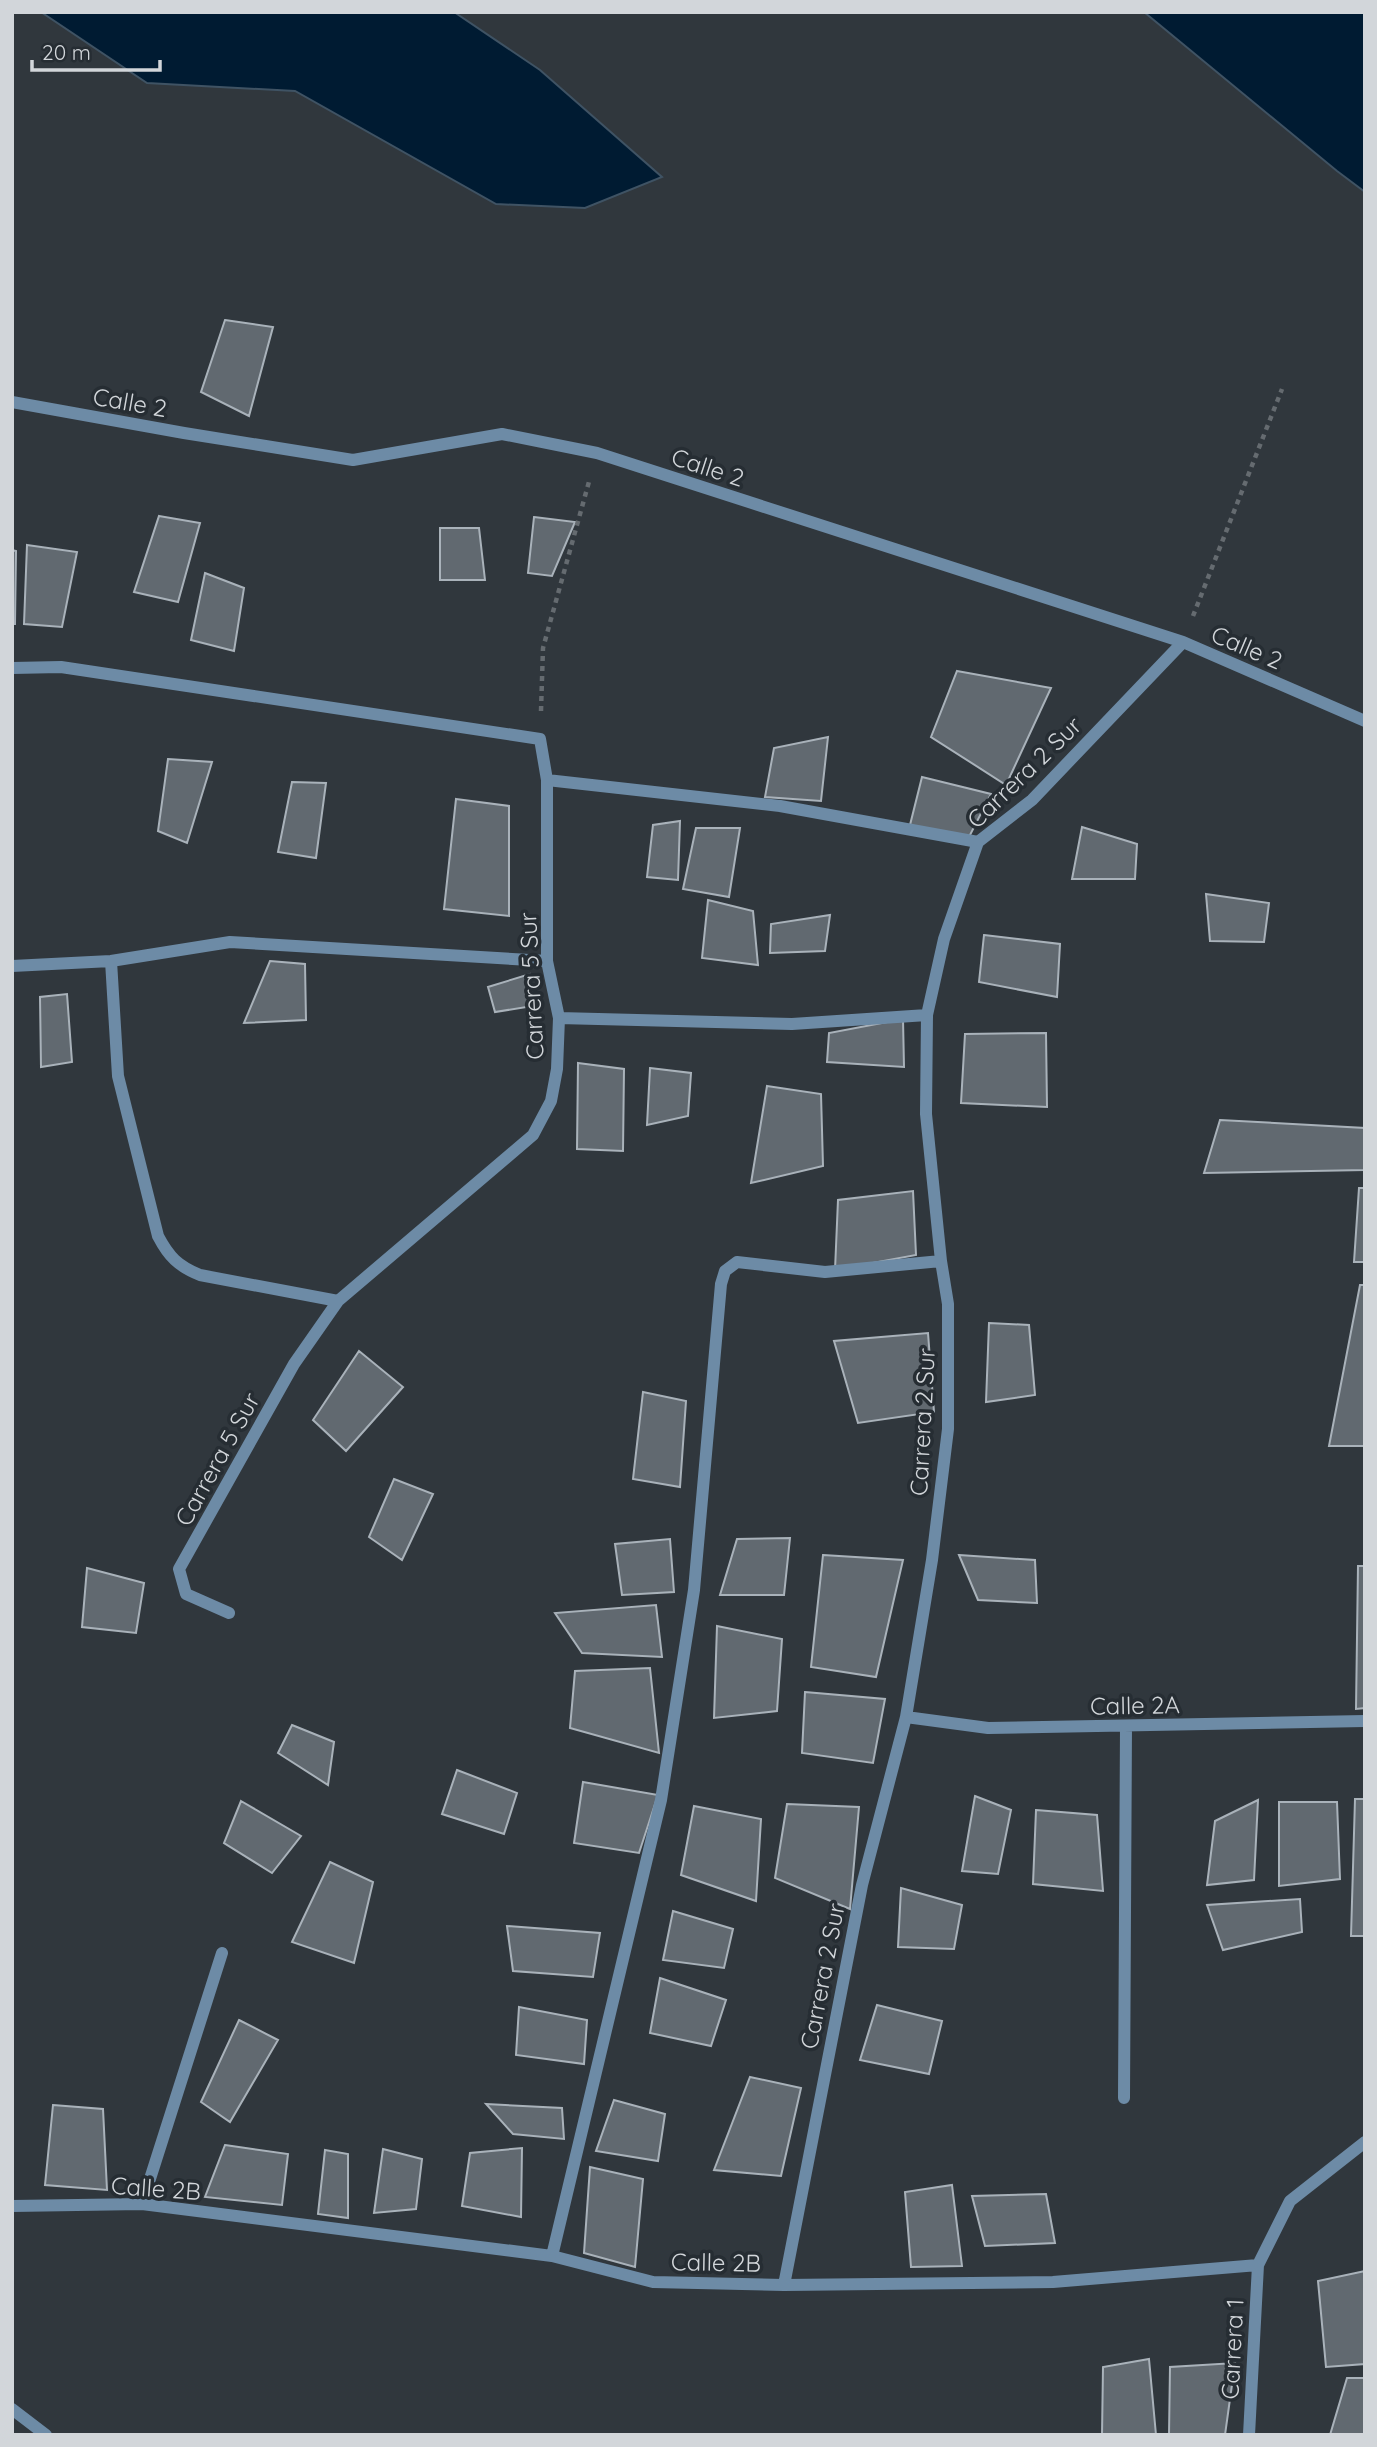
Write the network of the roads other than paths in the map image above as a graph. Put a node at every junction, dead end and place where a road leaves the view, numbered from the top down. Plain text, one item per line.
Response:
1 (12, 402) edge
2 (1183, 642) junction
3 (12, 668) edge
4 (1365, 721) edge
5 (547, 780) junction
6 (978, 842) junction
7 (111, 961) junction
8 (548, 961) junction
9 (12, 966) edge
10 (927, 1015) junction
11 (559, 1018) junction
12 (941, 1261) junction
13 (338, 1301) junction
14 (229, 1613) dead end
15 (906, 1717) junction
16 (1365, 1721) edge
17 (1126, 1726) junction
18 (222, 1953) dead end
19 (1124, 2098) dead end
20 (1365, 2142) edge
21 (142, 2204) junction
22 (12, 2206) edge
23 (552, 2256) junction
24 (1258, 2265) junction
25 (784, 2285) junction
26 (12, 2409) edge
27 (46, 2435) edge
28 (1249, 2435) edge

1 - 2 street, Calle 2
2 - 4 street, Calle 2
2 - 6 street, Carrera 2 Sur
3 - 5 street, Carrera 5 Sur
5 - 6 street
5 - 8 street, Carrera 5 Sur
6 - 10 street, Carrera 2 Sur
7 - 8 street
7 - 9 street
7 - 13 street
8 - 11 street, Carrera 5 Sur
10 - 11 street
10 - 12 street, Carrera 2 Sur
11 - 13 street, Carrera 5 Sur
12 - 15 street, Carrera 2 Sur
12 - 23 street
13 - 14 street, Carrera 5 Sur
15 - 17 street, Calle 2A
15 - 25 street, Carrera 2 Sur
16 - 17 street, Calle 2A
17 - 19 street
18 - 21 street
20 - 24 street
21 - 22 street, Calle 2B
21 - 23 street, Calle 2B
23 - 25 street, Calle 2B
24 - 25 street, Calle 2B
24 - 28 street, Carrera 1
26 - 27 street

